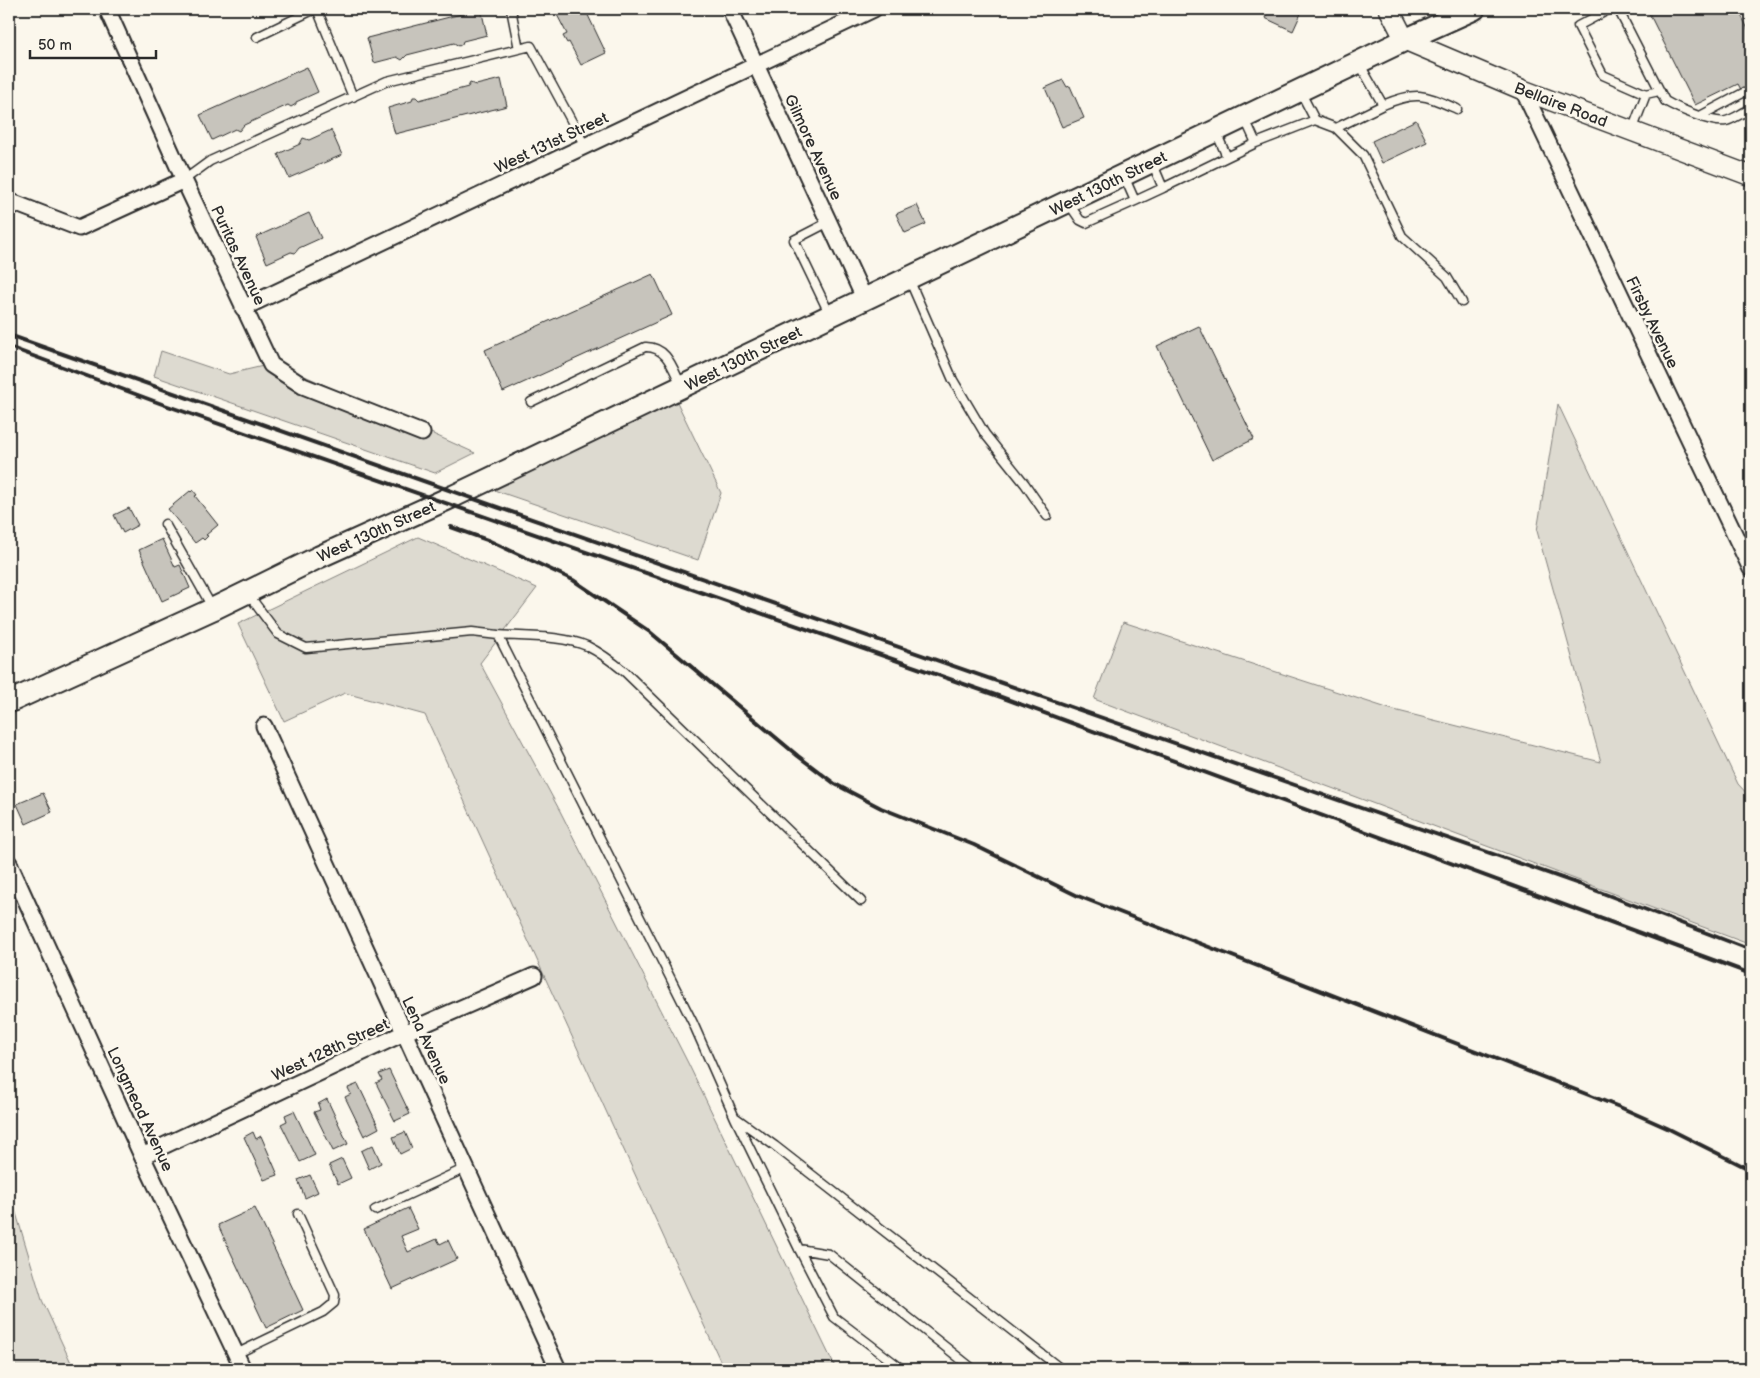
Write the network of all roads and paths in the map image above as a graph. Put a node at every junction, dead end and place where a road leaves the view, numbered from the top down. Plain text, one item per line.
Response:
1 (107, 9) edge
2 (316, 9) edge
3 (511, 9) edge
4 (730, 9) edge
5 (874, 9) edge
6 (1389, 9) edge
7 (1474, 9) edge
8 (1610, 9) edge
9 (1618, 9) edge
10 (257, 37) dead end
11 (1405, 40) junction
12 (519, 49) junction
13 (1359, 62) junction
14 (756, 64) junction
15 (1300, 90) junction
16 (1522, 90) junction
17 (1659, 91) junction
18 (1743, 93) dead end
19 (1646, 94) junction
20 (352, 97) junction
21 (1383, 105) junction
22 (1458, 109) dead end
23 (1751, 109) edge
24 (1700, 116) junction
25 (1244, 117) junction
26 (1315, 120) junction
27 (1336, 128) junction
28 (1216, 131) junction
29 (1632, 131) junction
30 (1256, 143) junction
31 (585, 146) junction
32 (1227, 157) junction
33 (1152, 162) junction
34 (1124, 176) junction
35 (1751, 176) edge
36 (184, 180) junction
37 (1163, 188) junction
38 (9, 201) edge
39 (1136, 201) junction
40 (1068, 202) junction
41 (829, 222) junction
42 (909, 279) junction
43 (865, 300) junction
44 (1462, 302) dead end
45 (244, 308) junction
46 (830, 316) junction
47 (682, 387) junction
48 (531, 402) dead end
49 (422, 433) dead end
50 (1047, 516) dead end
51 (165, 524) dead end
52 (1751, 569) edge
53 (247, 592) junction
54 (212, 609) junction
55 (498, 634) junction
56 (9, 702) edge
57 (264, 726) dead end
58 (9, 863) edge
59 (861, 901) dead end
60 (534, 976) dead end
61 (404, 1033) junction
62 (735, 1118) junction
63 (142, 1156) junction
64 (466, 1168) junction
65 (375, 1210) dead end
66 (298, 1214) dead end
67 (799, 1248) junction
68 (236, 1354) junction
69 (243, 1369) edge
70 (558, 1369) edge
71 (902, 1369) edge
72 (973, 1369) edge
73 (1061, 1369) edge

1 - 36 street, Puritas Avenue
2 - 10 lane
2 - 20 lane
3 - 12 lane
4 - 14 street, Gilmore Avenue
5 - 14 street, West 131st Street
6 - 11 street
7 - 11 main road, West 130th Street
8 - 19 lane
9 - 17 lane
11 - 13 main road, West 130th Street
11 - 16 street, Bellaire Road
12 - 20 lane
12 - 31 lane
13 - 15 main road, West 130th Street
13 - 21 lane
14 - 31 street, West 131st Street
14 - 41 street, Gilmore Avenue
15 - 25 main road, West 130th Street
15 - 26 lane
16 - 29 street, Bellaire Road
16 - 52 street, Firsby Avenue
17 - 19 lane
17 - 24 lane
18 - 24 lane
19 - 29 lane
20 - 36 lane
21 - 22 lane
21 - 27 lane
23 - 24 lane
25 - 28 main road, West 130th Street
25 - 30 lane
26 - 27 lane
26 - 30 lane
27 - 44 lane
28 - 32 lane
28 - 33 main road, West 130th Street
29 - 35 street, Bellaire Road
30 - 32 lane
31 - 45 street, West 131st Street
32 - 37 lane
33 - 34 main road, West 130th Street
33 - 37 lane
34 - 39 lane
34 - 40 main road, West 130th Street
36 - 38 street
36 - 45 street, Puritas Avenue
37 - 39 lane
39 - 40 lane
40 - 42 main road, West 130th Street
41 - 43 street, Gilmore Avenue
41 - 46 lane
42 - 43 main road, West 130th Street
42 - 50 lane
43 - 46 main road, West 130th Street
45 - 49 street, Puritas Avenue
46 - 47 main road, West 130th Street
47 - 48 lane
47 - 53 main road, West 130th Street
51 - 54 lane
53 - 54 main road, West 130th Street
53 - 55 lane
54 - 56 main road, West 130th Street
55 - 59 lane
55 - 62 lane
57 - 61 street, Lena Avenue
58 - 63 street, Longmead Avenue
60 - 61 street, West 128th Street
61 - 63 street, West 128th Street
61 - 64 street, Lena Avenue
62 - 67 lane
62 - 73 lane
63 - 68 street, Longmead Avenue
64 - 65 lane
64 - 70 street, Lena Avenue
66 - 68 lane
67 - 71 lane
67 - 72 lane
68 - 69 street, Longmead Avenue

